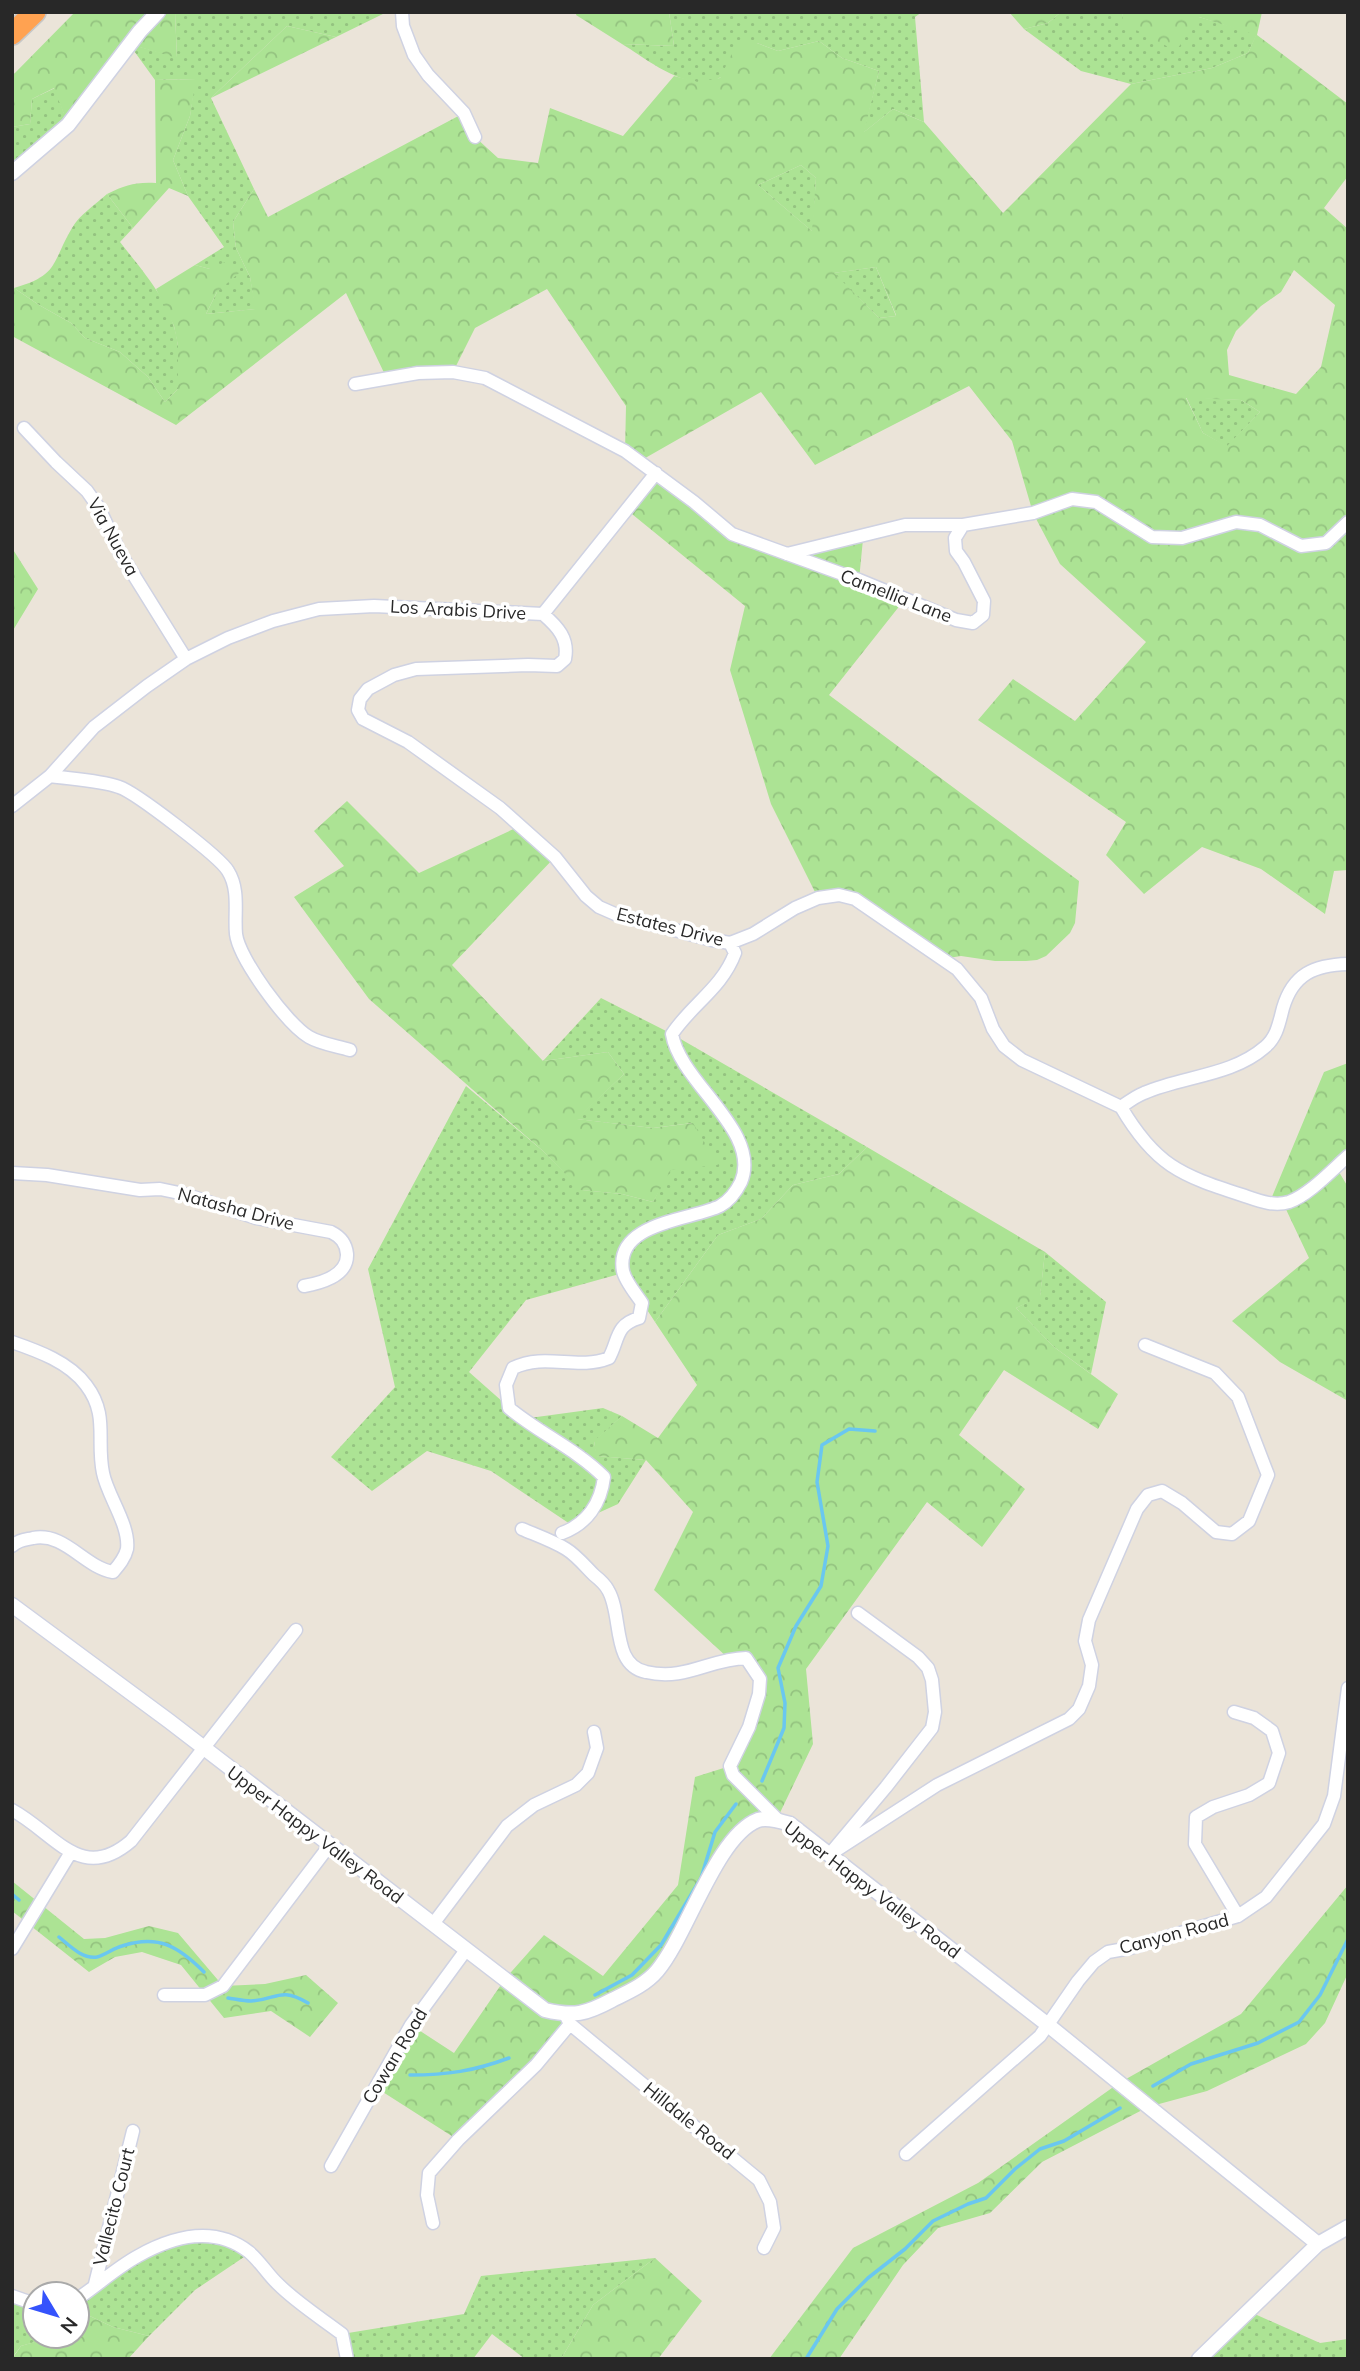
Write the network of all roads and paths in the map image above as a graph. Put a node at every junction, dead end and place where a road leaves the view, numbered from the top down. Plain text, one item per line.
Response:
1 (36, 12) edge
2 (158, 12) edge
3 (402, 12) edge
4 (12, 34) edge
5 (475, 137) dead end
6 (12, 173) edge
7 (355, 384) dead end
8 (24, 428) dead end
9 (656, 473) junction
10 (1348, 522) edge
11 (963, 525) junction
12 (787, 554) junction
13 (543, 614) junction
14 (186, 659) junction
15 (50, 776) junction
16 (12, 806) edge
17 (730, 943) junction
18 (1348, 964) edge
19 (350, 1050) dead end
20 (1121, 1107) junction
21 (1348, 1156) edge
22 (12, 1173) edge
23 (304, 1286) dead end
24 (12, 1342) edge
25 (1145, 1345) dead end
26 (522, 1529) dead end
27 (562, 1533) dead end
28 (12, 1546) edge
29 (12, 1605) edge
30 (858, 1613) dead end
31 (296, 1630) dead end
32 (1348, 1688) edge
33 (1234, 1712) dead end
34 (594, 1732) dead end
35 (1348, 1745) edge
36 (203, 1749) junction
37 (1339, 1758) junction
38 (12, 1810) edge
39 (777, 1819) junction
40 (329, 1846) junction
41 (71, 1852) junction
42 (829, 1854) junction
43 (1238, 1916) junction
44 (433, 1924) junction
45 (12, 1949) edge
46 (466, 1950) junction
47 (164, 1995) dead end
48 (567, 2019) junction
49 (1048, 2025) junction
50 (133, 2131) dead end
51 (906, 2154) dead end
52 (331, 2166) dead end
53 (433, 2223) dead end
54 (1348, 2227) edge
55 (1318, 2244) junction
56 (764, 2248) dead end
57 (95, 2284) junction
58 (91, 2288) edge
59 (346, 2359) edge
60 (1199, 2359) edge

1 - 4 highway
2 - 6 street
3 - 5 street
7 - 9 street
8 - 14 street, Via Nueva
9 - 12 street, Camellia Lane
9 - 13 street, Los Arabis Drive
10 - 11 street
11 - 12 street
11 - 12 street, Camellia Lane
13 - 14 street, Los Arabis Drive
13 - 17 street, Estates Drive
14 - 15 street, Los Arabis Drive
15 - 16 street, Los Arabis Drive
15 - 19 street
17 - 20 street, Estates Drive
17 - 27 street
18 - 20 street
20 - 21 street
22 - 23 street, Natasha Drive
24 - 28 street
25 - 42 street
26 - 39 street
29 - 36 street, Upper Happy Valley Road
30 - 42 street
31 - 36 street
32 - 37 street, Canyon Road
33 - 43 street
34 - 44 street
35 - 37 street
36 - 40 street, Upper Happy Valley Road
36 - 41 street
37 - 43 street, Canyon Road
38 - 41 street
39 - 42 street, Upper Happy Valley Road
39 - 48 street, Upper Happy Valley Road
40 - 44 street, Upper Happy Valley Road
40 - 47 street
41 - 45 street
42 - 49 street, Upper Happy Valley Road
43 - 49 street, Canyon Road
44 - 46 street, Upper Happy Valley Road
46 - 48 street, Upper Happy Valley Road
46 - 52 street, Cowan Road
48 - 53 street
48 - 56 street, Hilldale Road
49 - 51 street, Canyon Road
49 - 55 street, Upper Happy Valley Road
50 - 57 street, Vallecito Court
54 - 55 street
55 - 60 street
57 - 58 street
57 - 59 street

